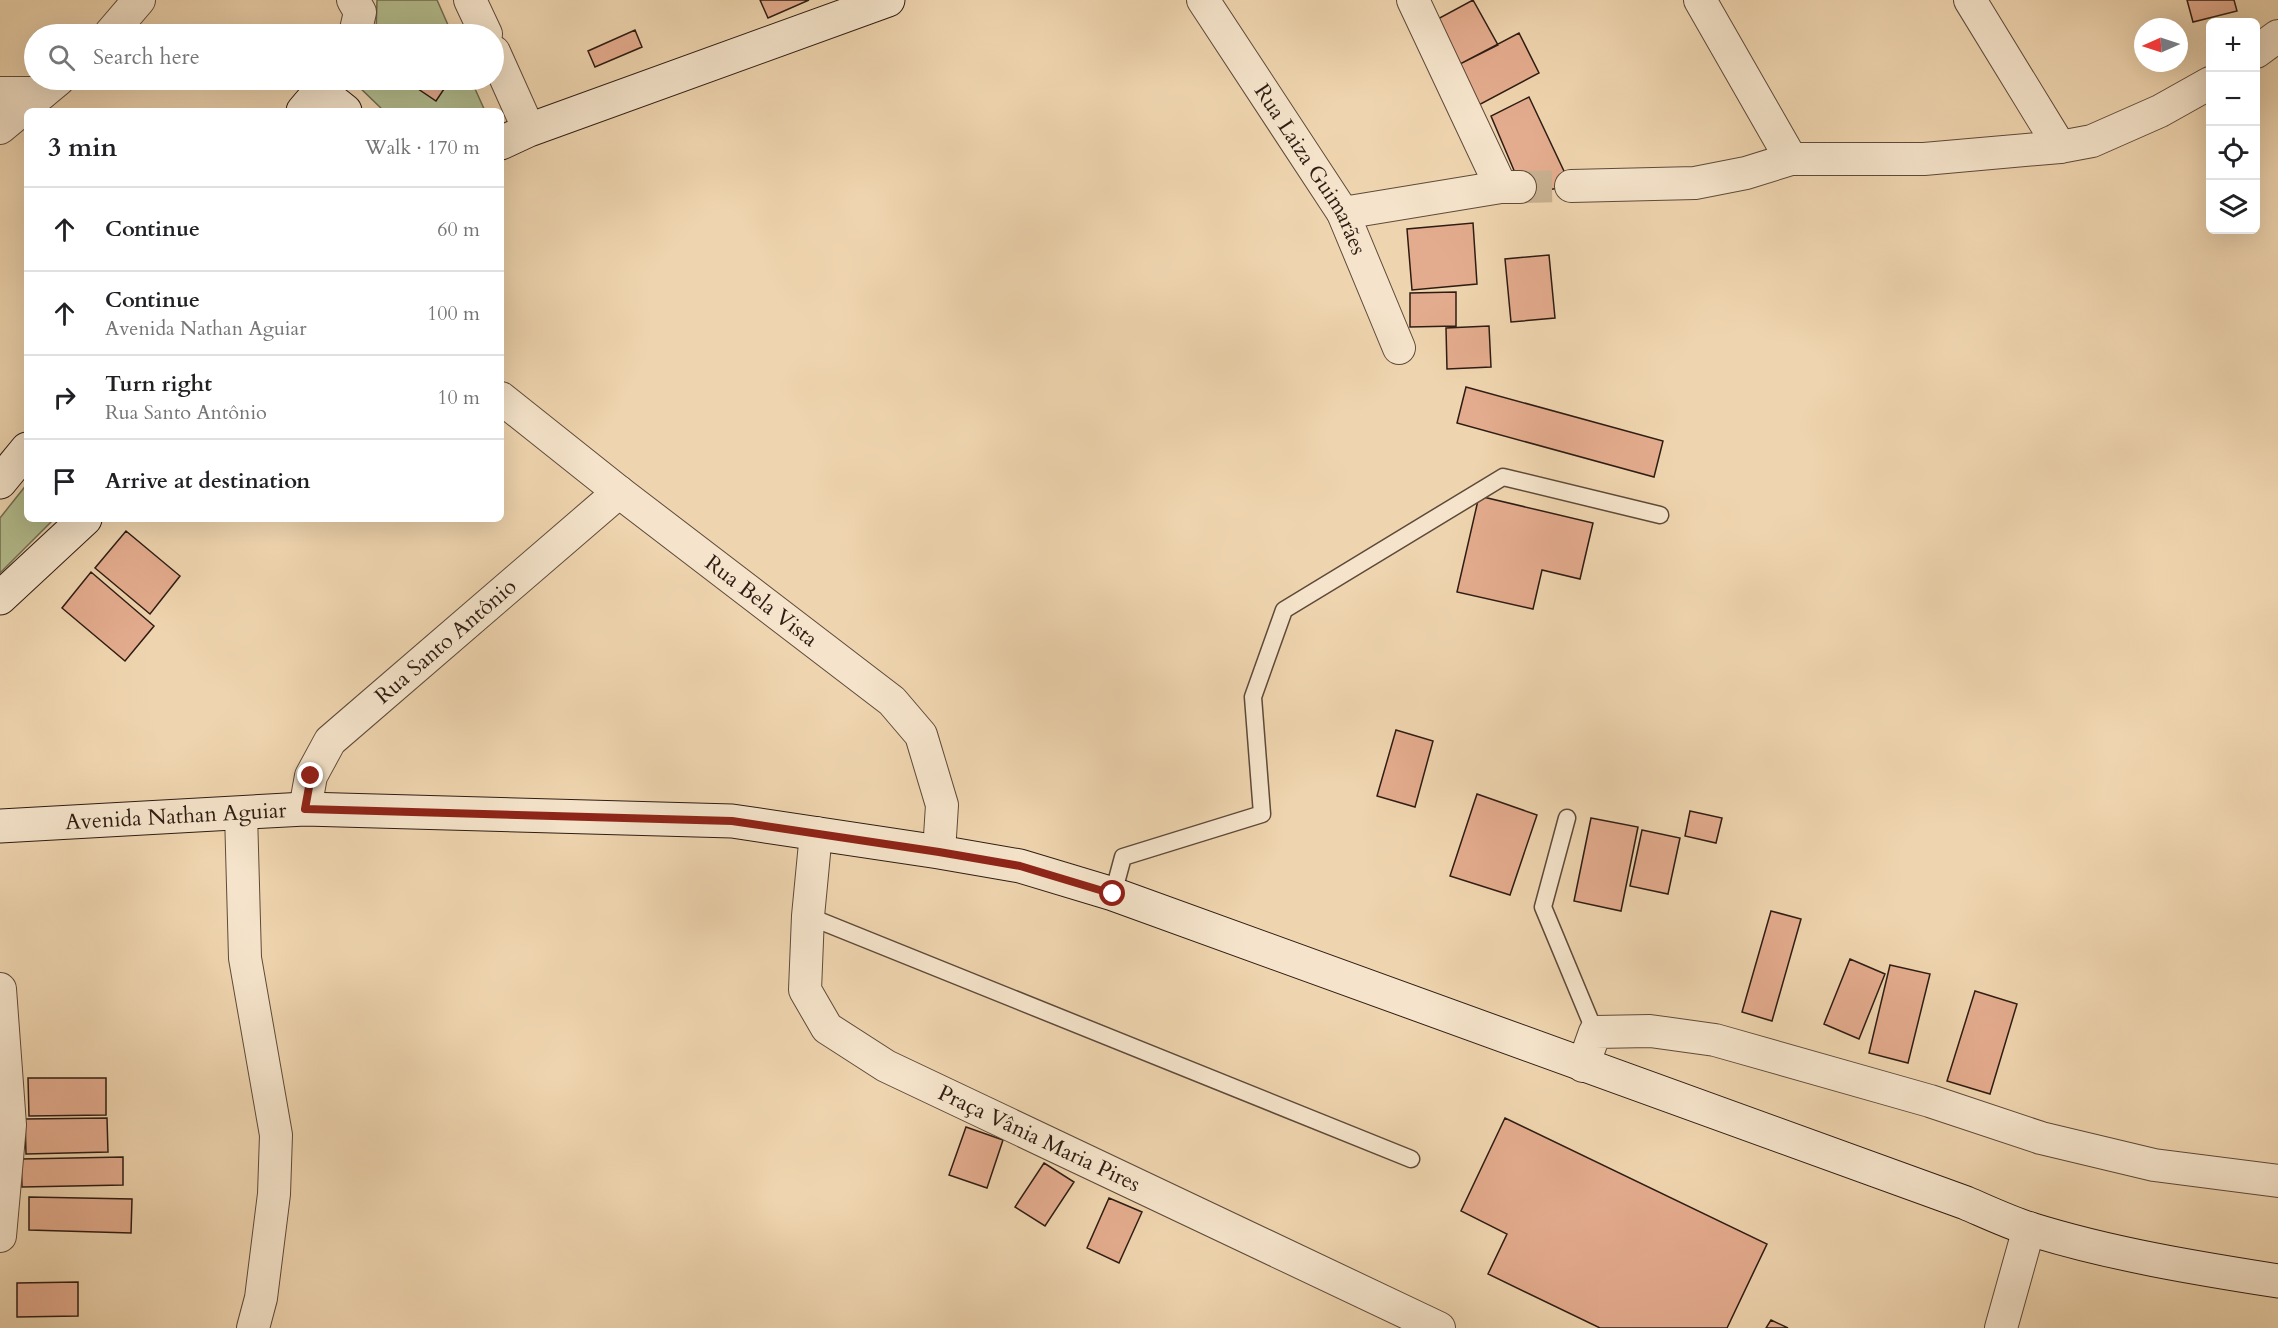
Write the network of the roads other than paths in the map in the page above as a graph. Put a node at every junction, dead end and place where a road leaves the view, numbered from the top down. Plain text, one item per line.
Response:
1 (139, 0) edge
2 (353, 0) edge
3 (470, 0) edge
4 (888, 0) edge
5 (1203, 0) edge
6 (1413, 0) edge
7 (1700, 0) edge
8 (1970, 0) edge
9 (119, 24) edge
10 (357, 24) edge
11 (481, 24) edge
12 (2278, 36) edge
13 (2260, 49) edge
14 (2206, 86) edge
15 (24, 90) edge
16 (45, 90) edge
17 (503, 90) edge
18 (0, 93) edge
19 (318, 94) edge
20 (340, 108) edge
21 (0, 128) edge
22 (515, 137) edge
23 (2060, 147) junction
24 (1791, 159) junction
25 (1570, 186) tunnel mouth
26 (1343, 213) junction
27 (1399, 348) dead end
28 (504, 400) edge
29 (24, 453) edge
30 (0, 482) edge
31 (619, 492) junction
32 (1660, 515) dead end
33 (82, 522) edge
34 (0, 598) edge
35 (305, 809) junction
36 (241, 813) junction
37 (1567, 818) dead end
38 (0, 826) edge
39 (816, 833) junction
40 (939, 852) junction
41 (1113, 894) junction
42 (808, 916) junction
43 (0, 989) edge
44 (1595, 1032) junction
45 (1583, 1066) junction
46 (1411, 1159) dead end
47 (2278, 1181) edge
48 (2029, 1228) junction
49 (0, 1236) edge
50 (2278, 1281) edge
51 (253, 1328) edge
52 (1439, 1328) edge
53 (2001, 1328) edge

1 - 9 street
2 - 10 street
3 - 11 street
4 - 22 main road
5 - 26 street, Rua Laiza Guimarães
6 - 26 street
7 - 24 street
8 - 23 street
12 - 13 street
14 - 23 street
15 - 18 street
16 - 21 street
17 - 22 street
19 - 20 main road
23 - 24 street
24 - 25 street
26 - 27 street, Rua Laiza Guimarães
28 - 31 street, Rua Bela Vista
29 - 30 main road
31 - 35 street, Rua Santo Antônio
31 - 40 street, Rua Bela Vista
32 - 41 lane
33 - 34 main road
35 - 36 main road, Avenida Nathan Aguiar
35 - 39 main road, Avenida Nathan Aguiar
36 - 38 main road, Avenida Nathan Aguiar
36 - 51 street
37 - 44 lane
39 - 40 main road, Avenida Nathan Aguiar
39 - 42 street, Praça Vânia Maria Pires
40 - 41 main road, Avenida Nathan Aguiar
41 - 45 main road, Avenida Nathan Aguiar
42 - 46 lane
42 - 52 street, Praça Vânia Maria Pires
43 - 49 street
44 - 45 street
44 - 47 street
45 - 48 main road, Avenida Nathan Aguiar
48 - 50 main road, Avenida Nathan Aguiar
48 - 53 street

